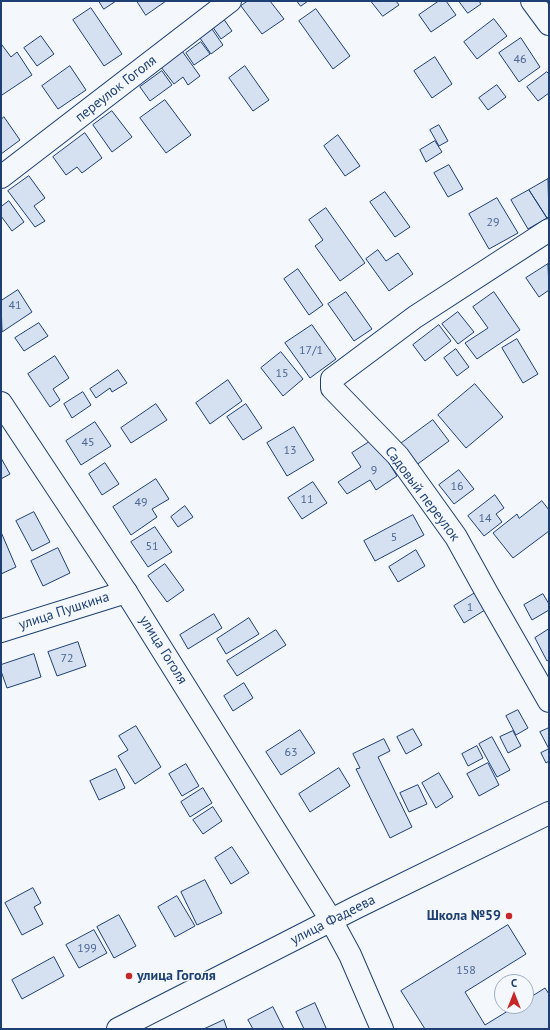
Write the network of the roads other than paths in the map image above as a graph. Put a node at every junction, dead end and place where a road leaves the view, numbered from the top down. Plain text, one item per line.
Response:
1 (230, 1) edge
2 (532, 1) edge
3 (549, 24) edge
4 (1, 177) edge
5 (549, 230) edge
6 (1, 403) edge
7 (126, 592) junction
8 (1, 631) edge
9 (549, 701) edge
10 (549, 813) edge
11 (331, 920) junction
12 (118, 1029) edge
13 (382, 1029) edge

1 - 4 street, переулок Гоголя
2 - 3 street
5 - 9 street, Садовый переулок
6 - 7 street, улица Гоголя
7 - 8 street, улица Пушкина
7 - 11 street, улица Гоголя
10 - 11 street, улица Фадеева
11 - 12 street, улица Фадеева
11 - 13 street, улица Гоголя

